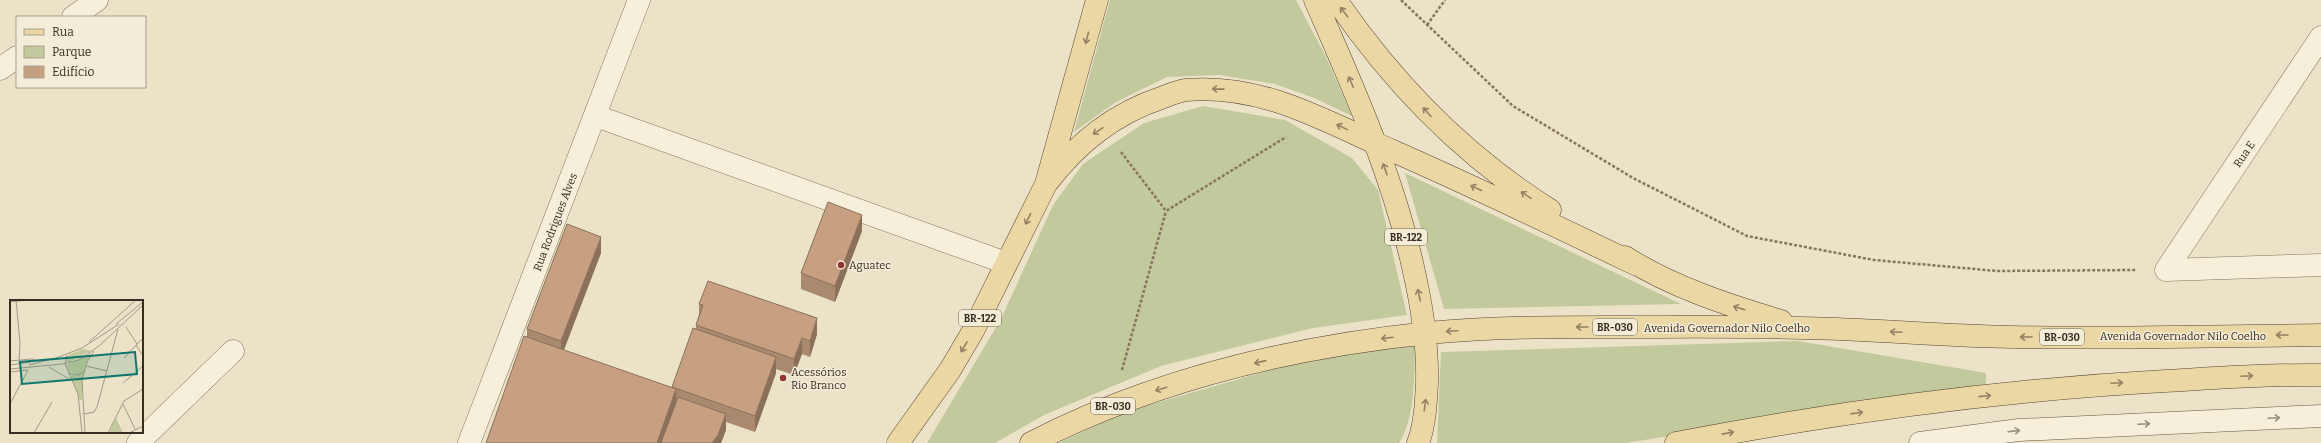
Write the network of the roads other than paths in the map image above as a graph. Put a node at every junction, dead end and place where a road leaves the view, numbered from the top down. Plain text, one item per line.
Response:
1 (97, 0) edge
2 (639, 0) edge
3 (1097, 0) edge
4 (1315, 0) edge
5 (1336, 0) edge
6 (74, 16) edge
7 (2321, 37) edge
8 (16, 58) edge
9 (0, 69) edge
10 (596, 116) junction
11 (1377, 144) junction
12 (1046, 184) junction
13 (1006, 263) junction
14 (2321, 264) edge
15 (1637, 265) junction
16 (1803, 328) junction
17 (1426, 333) junction
18 (2321, 335) edge
19 (233, 350) dead end
20 (2321, 375) edge
21 (2321, 416) edge
22 (1952, 441) edge
23 (138, 443) edge
24 (469, 443) edge
25 (898, 443) edge
26 (1031, 443) edge
27 (1418, 443) edge
28 (1676, 443) edge
29 (1920, 443) edge

1 - 6 street
2 - 10 street, Rua Rodrigues Alves
3 -> 12 main road, BR-122
11 -> 4 main road, BR-122
15 -> 5 main road
7 - 14 street, Rua E
8 - 9 street
10 - 13 street
10 - 24 street, Rua Rodrigues Alves
11 -> 12 main road
15 -> 11 main road
17 -> 11 main road, BR-122
12 -> 13 main road, BR-122
13 -> 25 main road, BR-122
16 -> 15 main road
16 -> 17 main road, Avenida Governador Nilo Coelho / BR-030
18 -> 16 main road, Avenida Governador Nilo Coelho / BR-030
17 -> 26 main road, Avenida Governador Nilo Coelho / BR-030
27 -> 17 main road, BR-122
19 - 23 street
28 -> 20 main road
22 -> 21 street
22 - 29 street

